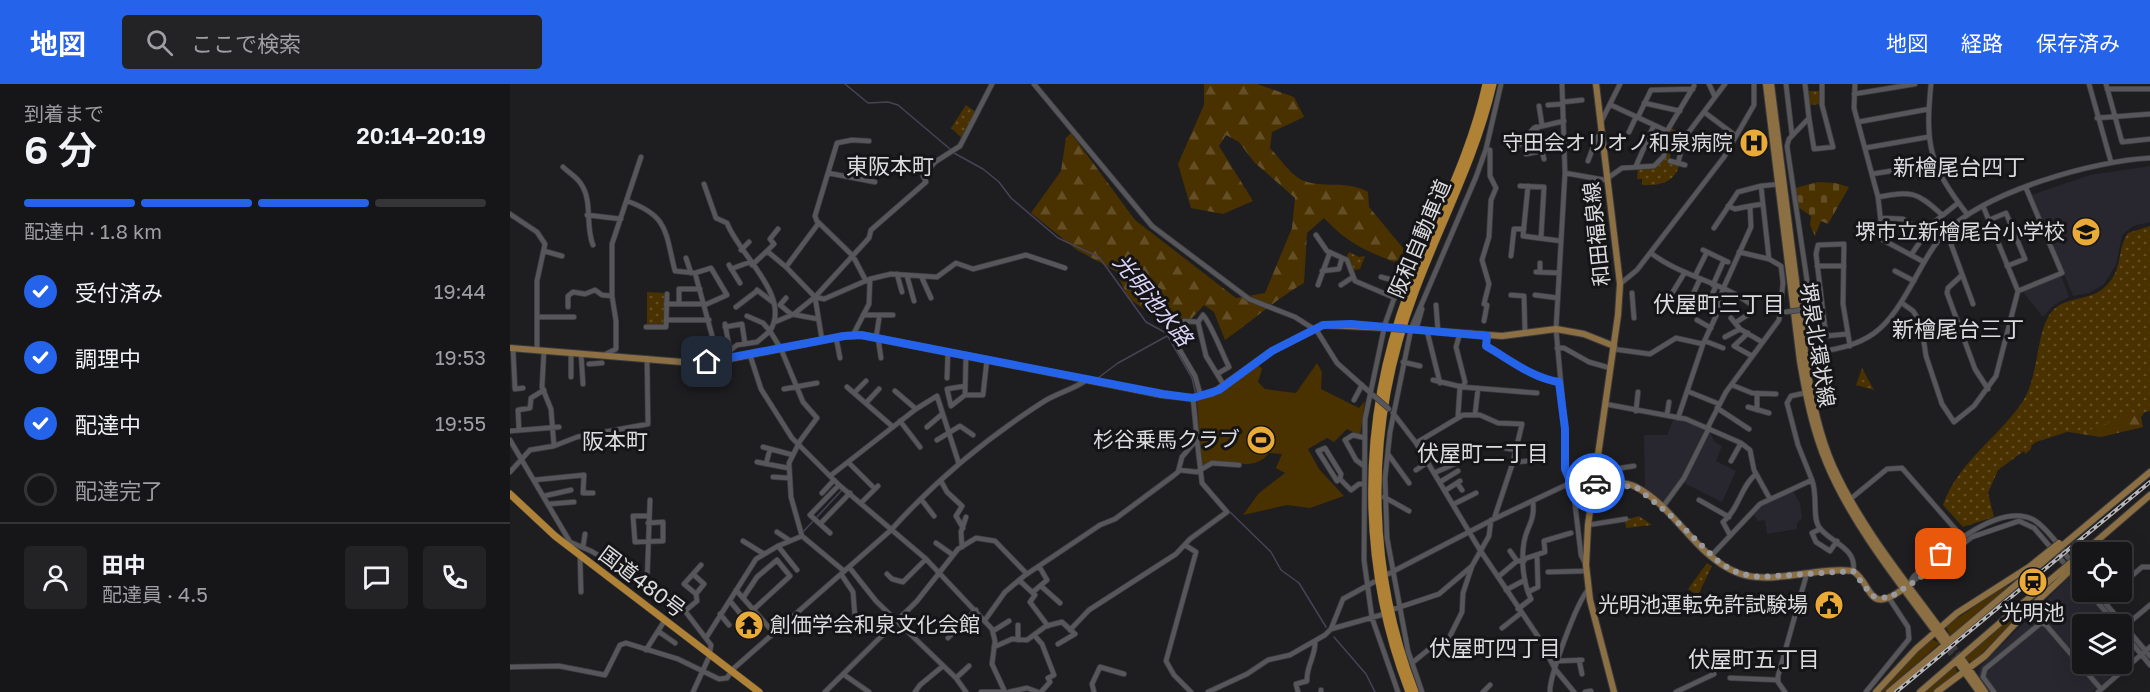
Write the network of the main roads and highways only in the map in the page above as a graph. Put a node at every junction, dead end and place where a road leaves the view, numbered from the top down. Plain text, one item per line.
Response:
1 (1486, 84) edge
2 (1493, 84) edge
3 (1596, 84) edge
4 (1766, 84) edge
5 (1771, 84) edge
6 (1781, 184) junction
7 (1613, 347) junction
8 (512, 348) edge
9 (1802, 354) junction
10 (2150, 472) edge
11 (1594, 483) junction
12 (510, 494) edge
13 (2150, 495) edge
14 (1848, 501) junction
15 (2132, 511) junction
16 (2096, 542) edge
17 (2100, 542) edge
18 (2062, 543) junction
19 (2072, 567) edge
20 (1907, 586) junction
21 (2026, 606) junction
22 (1938, 630) junction
23 (1945, 640) tunnel mouth
24 (1960, 661) tunnel mouth
25 (1967, 671) junction
26 (759, 692) edge
27 (1409, 692) edge
28 (1415, 692) edge
29 (1614, 692) edge
30 (1876, 692) edge
31 (1889, 692) edge
32 (1920, 692) edge
33 (1937, 692) edge
34 (1979, 692) edge
35 (1985, 692) edge

1 - 27 highway, 阪和自動車道
2 - 28 highway, 阪和自動車道
3 - 7 main road, 和田福泉線
4 - 6 main road, 堺泉北環状線
5 - 6 main road, 堺泉北環状線
6 - 9 main road, 堺泉北環状線
7 - 8 main road, bridge
7 - 11 main road, 和田福泉線
9 - 14 main road, 堺泉北環状線
9 - 14 main road, 堺泉北環状線
10 - 18 main road
11 - 20 main road
11 - 29 main road
12 - 26 highway, 国道480号
13 - 15 main road
14 - 20 main road, 堺泉北環状線
15 - 16 main road
15 - 17 main road
18 - 22 main road, bridge
18 - 31 main road, bridge
19 - 21 main road, bridge
20 - 22 main road, 堺泉北環状線
21 - 25 main road
21 - 32 main road
22 - 23 main road, 堺泉北環状線
22 - 30 main road
24 - 25 main road
25 - 33 main road
25 - 34 main road
25 - 35 main road

